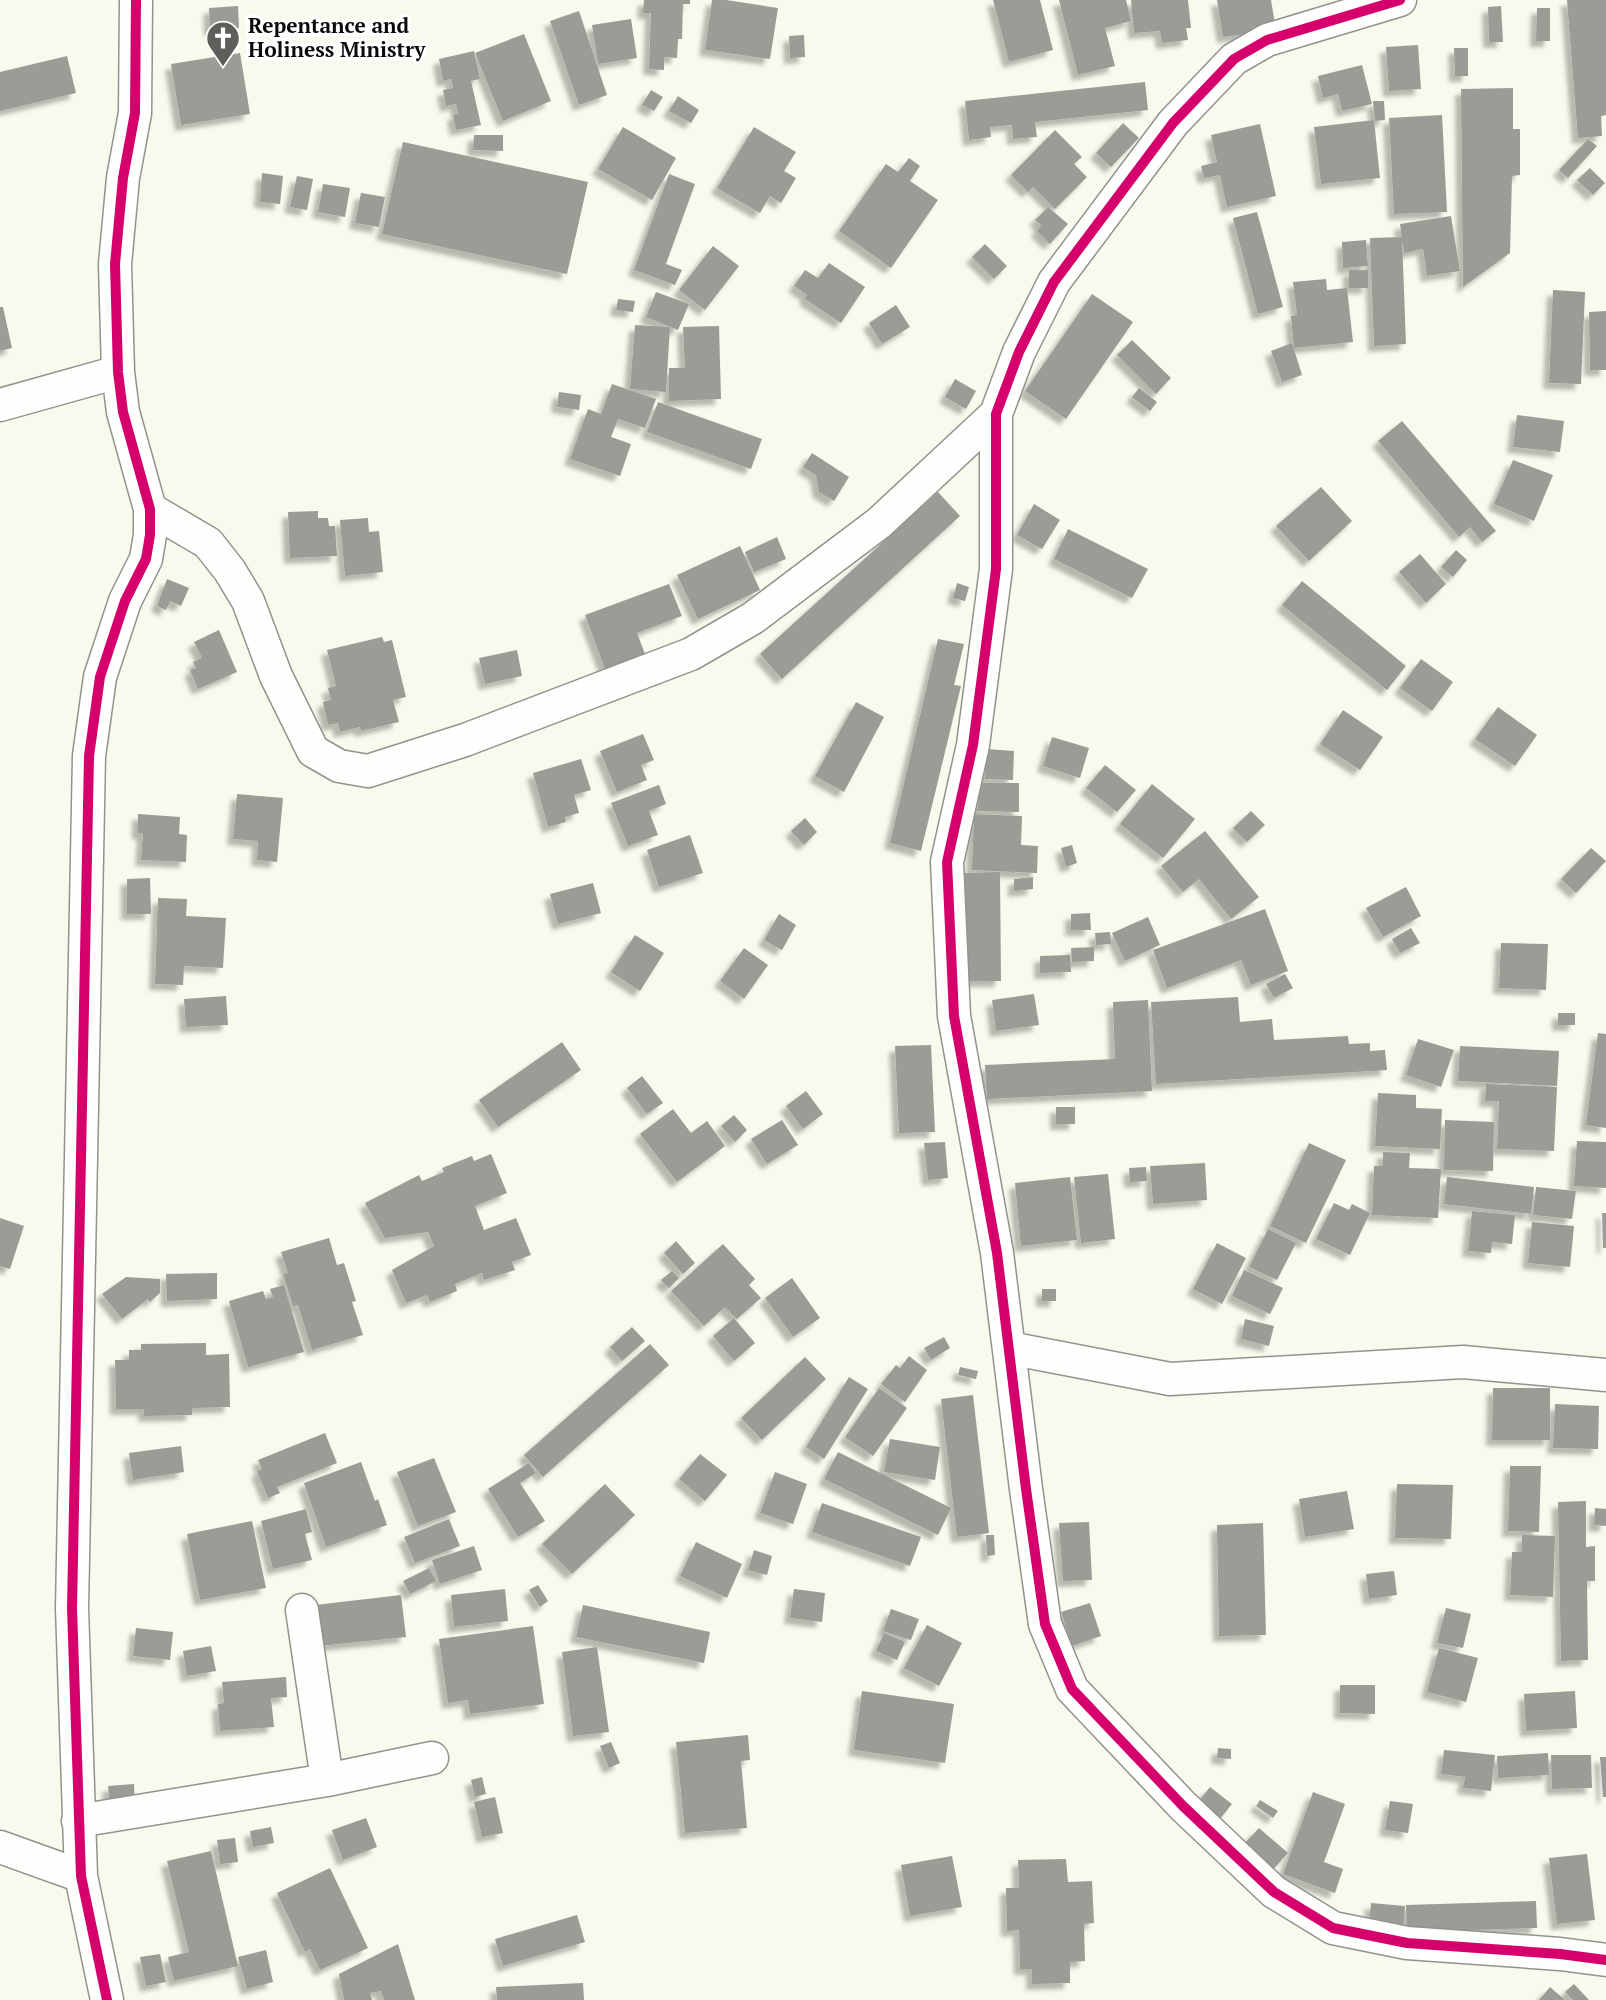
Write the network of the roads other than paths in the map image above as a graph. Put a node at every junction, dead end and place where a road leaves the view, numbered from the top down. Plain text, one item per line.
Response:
1 (136, 0) edge
2 (1400, 0) edge
3 (118, 372) junction
4 (0, 405) edge
5 (996, 414) junction
6 (150, 509) junction
7 (1009, 1348) junction
8 (1606, 1376) edge
9 (302, 1610) dead end
10 (432, 1758) dead end
11 (327, 1780) junction
12 (78, 1821) junction
13 (0, 1847) edge
14 (81, 1876) junction
15 (1606, 1960) edge
16 (107, 2000) edge

1 - 3 street
2 - 5 street
3 - 4 street
3 - 6 street
5 - 6 street
5 - 7 street
6 - 12 street
7 - 8 street
7 - 15 street
9 - 11 street
10 - 11 street
11 - 12 street
12 - 14 street
13 - 14 street
14 - 16 street

